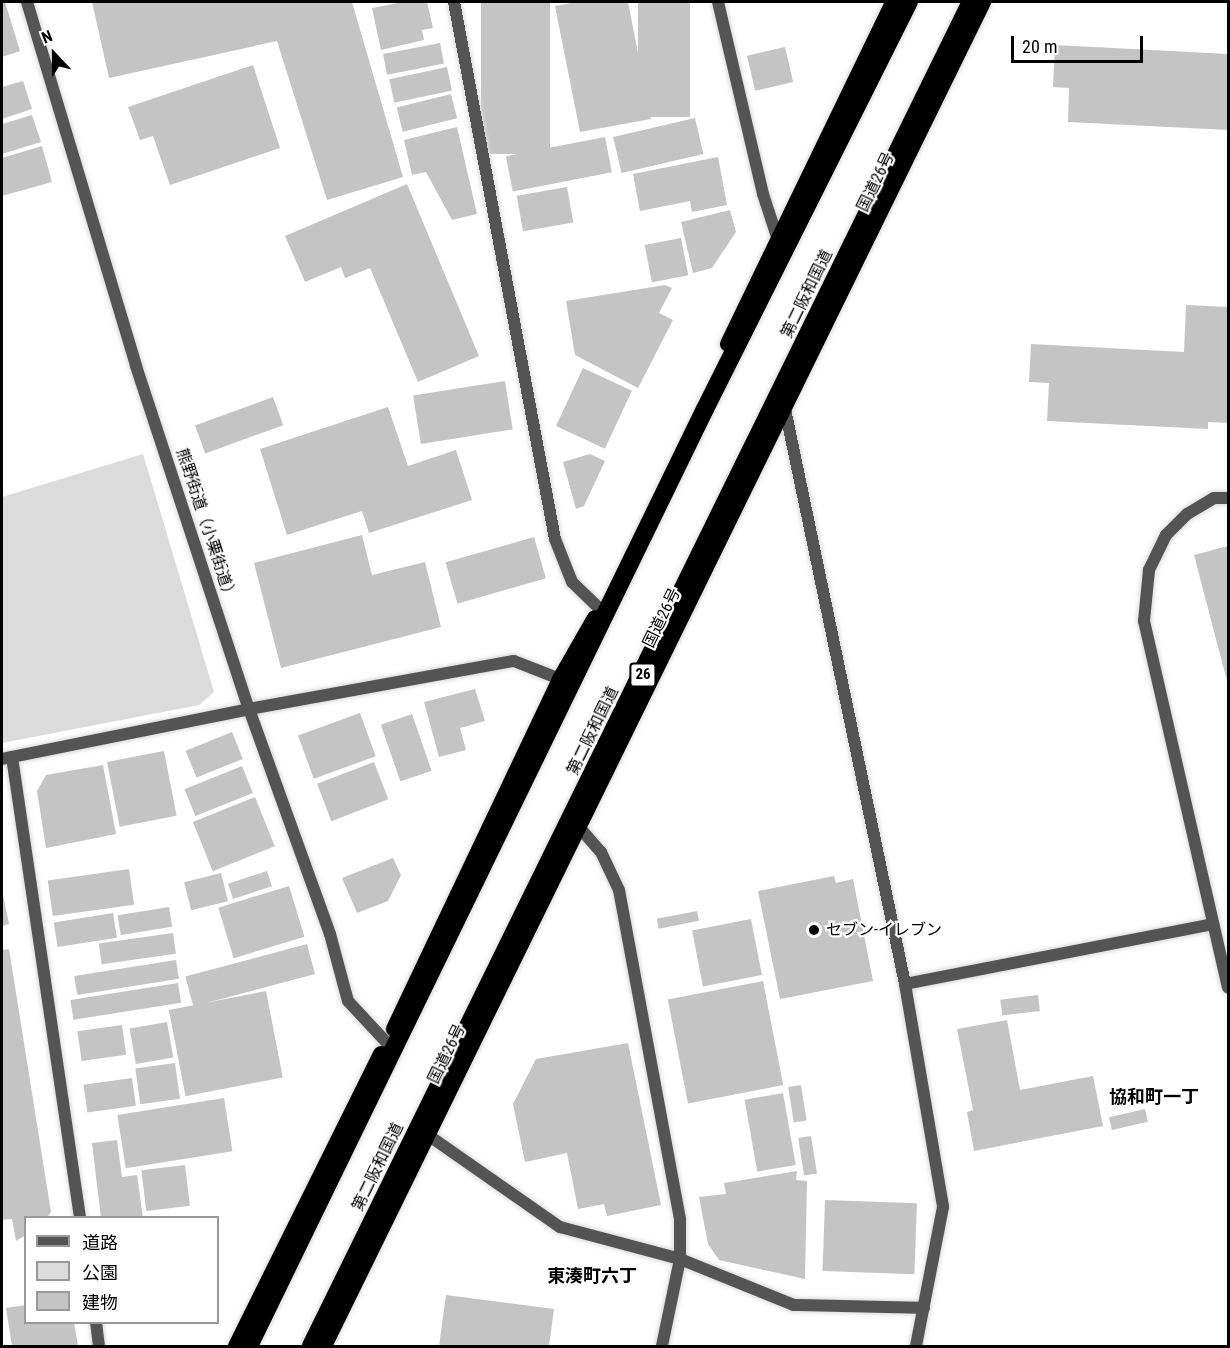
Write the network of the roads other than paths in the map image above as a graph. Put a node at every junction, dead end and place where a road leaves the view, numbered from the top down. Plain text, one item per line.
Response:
1 (27, 2) edge
2 (454, 2) edge
3 (718, 2) edge
4 (893, 2) edge
5 (909, 2) edge
6 (971, 2) edge
7 (983, 2) edge
8 (778, 240) junction
9 (785, 409) junction
10 (1228, 498) edge
11 (600, 609) junction
12 (560, 678) junction
13 (249, 709) junction
14 (7, 758) edge
15 (579, 827) junction
16 (1213, 924) junction
17 (905, 984) junction
18 (1228, 987) edge
19 (387, 1043) junction
20 (428, 1135) junction
21 (80, 1216) edge
22 (680, 1259) junction
23 (924, 1308) junction
24 (96, 1324) edge
25 (99, 1347) edge
26 (236, 1347) edge
27 (249, 1347) edge
28 (311, 1347) edge
29 (324, 1347) edge
30 (662, 1347) edge
31 (916, 1347) edge

1 - 13 street, 熊野街道（小栗街道）
2 - 11 street
3 - 8 street
4 - 8 highway
5 - 27 highway
6 - 28 highway, 第二阪和国道 / 26
7 - 9 highway, 国道26号 / 26
8 - 11 highway
9 - 15 highway, 国道26号 / 26
9 - 17 street
10 - 16 street
11 - 12 highway
12 - 13 street
12 - 19 highway
13 - 14 street
13 - 19 street, 熊野街道（小栗街道）
14 - 21 street
15 - 20 highway, 国道26号 / 26
15 - 22 street
16 - 17 street
16 - 18 street
17 - 23 street
19 - 26 highway
20 - 22 street
20 - 29 highway, 国道26号 / 26
22 - 23 street
22 - 30 street
23 - 31 street
24 - 25 street

